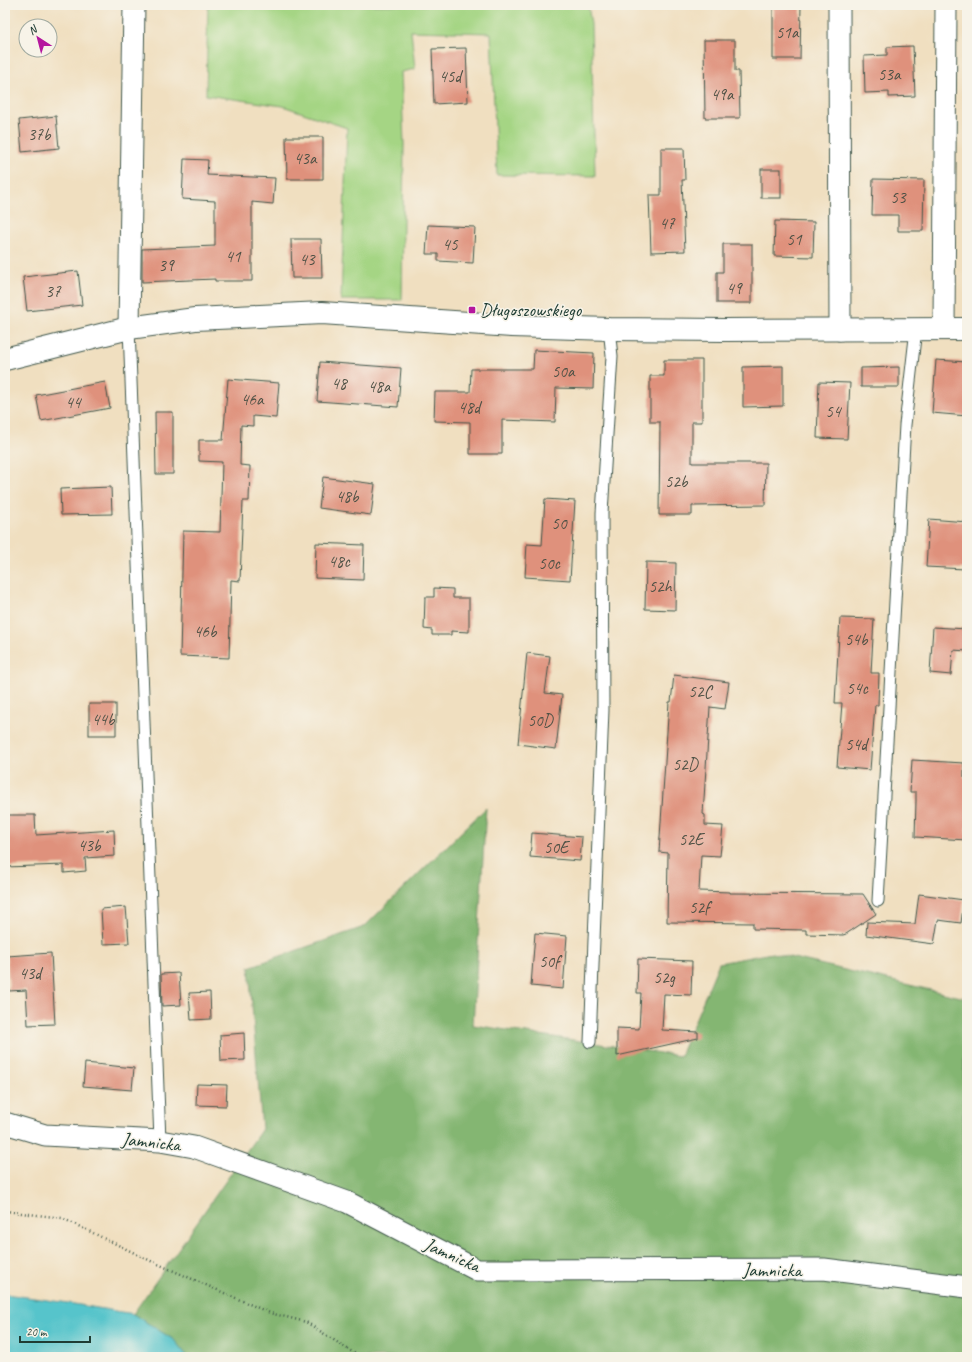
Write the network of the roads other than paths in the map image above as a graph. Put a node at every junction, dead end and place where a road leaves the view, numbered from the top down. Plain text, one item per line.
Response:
1 (134, 5) edge
2 (839, 5) edge
3 (946, 5) edge
4 (129, 328) junction
5 (967, 328) edge
6 (609, 329) junction
7 (916, 329) junction
8 (944, 329) junction
9 (840, 330) junction
10 (5, 359) edge
11 (878, 901) dead end
12 (590, 1042) dead end
13 (5, 1123) edge
14 (160, 1141) junction
15 (967, 1287) edge

1 - 4 street
2 - 9 street
3 - 8 street
4 - 6 street
4 - 10 street
4 - 14 lane
5 - 8 street
6 - 9 street
6 - 12 lane
7 - 8 street
7 - 9 street
7 - 11 lane
13 - 14 street, Jamnicka
14 - 15 street, Jamnicka

